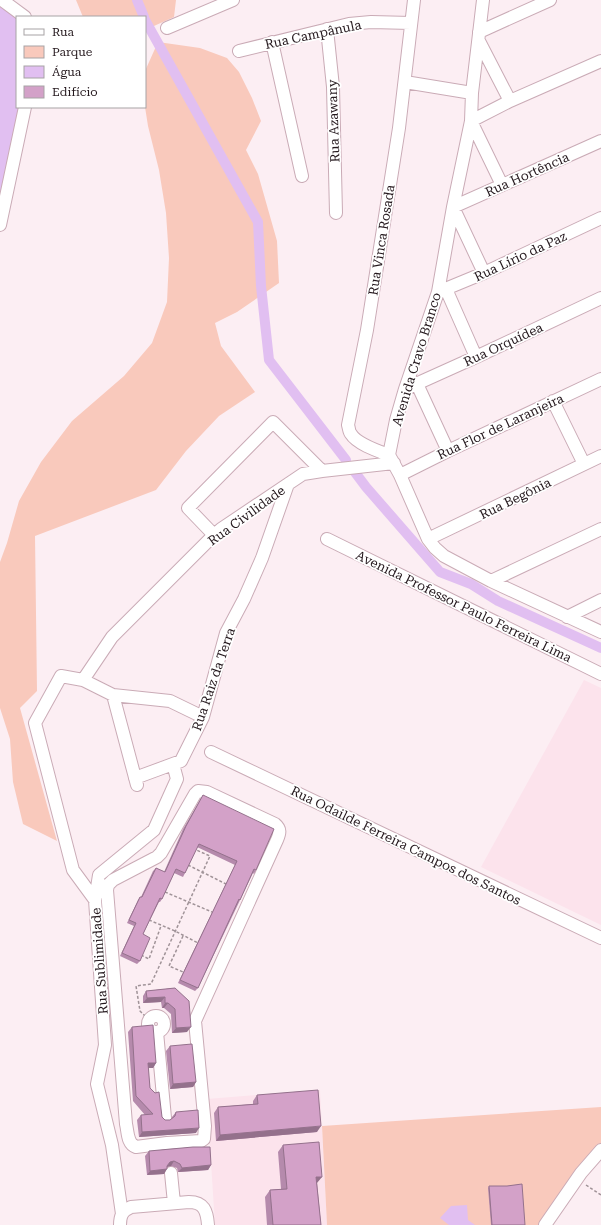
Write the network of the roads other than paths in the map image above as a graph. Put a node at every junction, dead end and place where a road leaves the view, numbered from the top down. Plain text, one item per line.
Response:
1 (2, 0) edge
2 (233, 0) edge
3 (414, 0) edge
4 (483, 0) edge
5 (550, 0) edge
6 (219, 3) edge
7 (24, 16) edge
8 (411, 23) junction
9 (167, 28) dead end
10 (327, 29) junction
11 (479, 37) junction
12 (272, 42) junction
13 (239, 51) dead end
14 (601, 60) edge
15 (405, 82) junction
16 (472, 93) junction
17 (510, 101) junction
18 (25, 108) edge
19 (471, 121) junction
20 (601, 141) edge
21 (302, 176) dead end
22 (502, 185) junction
23 (453, 207) junction
24 (336, 213) dead end
25 (601, 218) edge
26 (0, 225) edge
27 (484, 273) junction
28 (442, 291) junction
29 (601, 298) edge
30 (476, 357) junction
31 (601, 379) edge
32 (417, 384) junction
33 (405, 389) junction
34 (553, 401) junction
35 (448, 451) junction
36 (601, 456) edge
37 (391, 459) junction
38 (584, 464) junction
39 (322, 471) junction
40 (400, 475) junction
41 (288, 484) junction
42 (601, 529) edge
43 (214, 535) junction
44 (327, 539) dead end
45 (428, 539) junction
46 (491, 581) junction
47 (601, 600) edge
48 (567, 617) junction
49 (601, 632) edge
50 (601, 674) edge
51 (83, 680) junction
52 (113, 695) junction
53 (203, 717) junction
54 (211, 752) dead end
55 (173, 764) junction
56 (95, 900) junction
57 (601, 938) edge
58 (149, 1020) road end
59 (165, 1118) edge
60 (168, 1144) joint
61 (601, 1150) edge
62 (171, 1173) dead end
63 (174, 1203) junction
64 (121, 1219) edge
65 (208, 1225) edge
66 (545, 1225) edge

1 - 7 street
2 - 6 street
3 - 8 street, Rua Vinca Rosada
4 - 11 street, Avenida Cravo Branco
5 - 11 street
6 - 9 street
8 - 10 street, Rua Campânula
8 - 15 street, Rua Vinca Rosada
10 - 12 street, Rua Campânula
10 - 24 street, Rua Azawany
11 - 16 street, Avenida Cravo Branco
11 - 17 street
12 - 13 street, Rua Campânula
12 - 21 street
14 - 17 street
15 - 16 street
15 - 37 street, Rua Vinca Rosada
16 - 19 street, Avenida Cravo Branco
17 - 19 street
18 - 26 street
19 - 22 street
19 - 23 street, Avenida Cravo Branco
20 - 22 street, Rua Hortência
22 - 23 street, Rua Hortência
23 - 27 street
23 - 28 street, Avenida Cravo Branco
25 - 27 street, Rua Lírio da Paz
27 - 28 street, Rua Lírio da Paz
28 - 30 street
28 - 33 street, Avenida Cravo Branco
29 - 30 street, Rua Orquídea
30 - 32 street, Rua Orquídea
31 - 34 street, Rua Flor de Laranjeira
32 - 33 street, Rua Orquídea
32 - 35 street
33 - 37 street, Avenida Cravo Branco
34 - 35 street, Rua Flor de Laranjeira
34 - 38 street
35 - 40 street, Rua Flor de Laranjeira
36 - 38 street, Rua Begônia
37 - 39 street, Rua Civilidade
37 - 40 street
38 - 45 street, Rua Begônia
39 - 41 street, Rua Civilidade
39 - 43 street
40 - 45 street
41 - 43 street, Rua Civilidade
41 - 53 street, Rua Raiz da Terra
42 - 46 street
43 - 51 street, Rua Civilidade
44 - 50 street, Avenida Professor Paulo Ferreira Lima
45 - 46 street
46 - 48 street
47 - 48 street
48 - 49 street
51 - 52 street
51 - 56 street, Rua Sublimidade
52 - 53 street
52 - 55 street, Rua Raiz da Terra
53 - 55 street, Rua Raiz da Terra
54 - 57 street, Rua Odailde Ferreira Campos dos Santos
55 - 56 street
56 - 64 street, Rua Sublimidade
58 - 59 street
60 - 60 street
61 - 66 street
62 - 63 street
63 - 64 street
63 - 65 street

